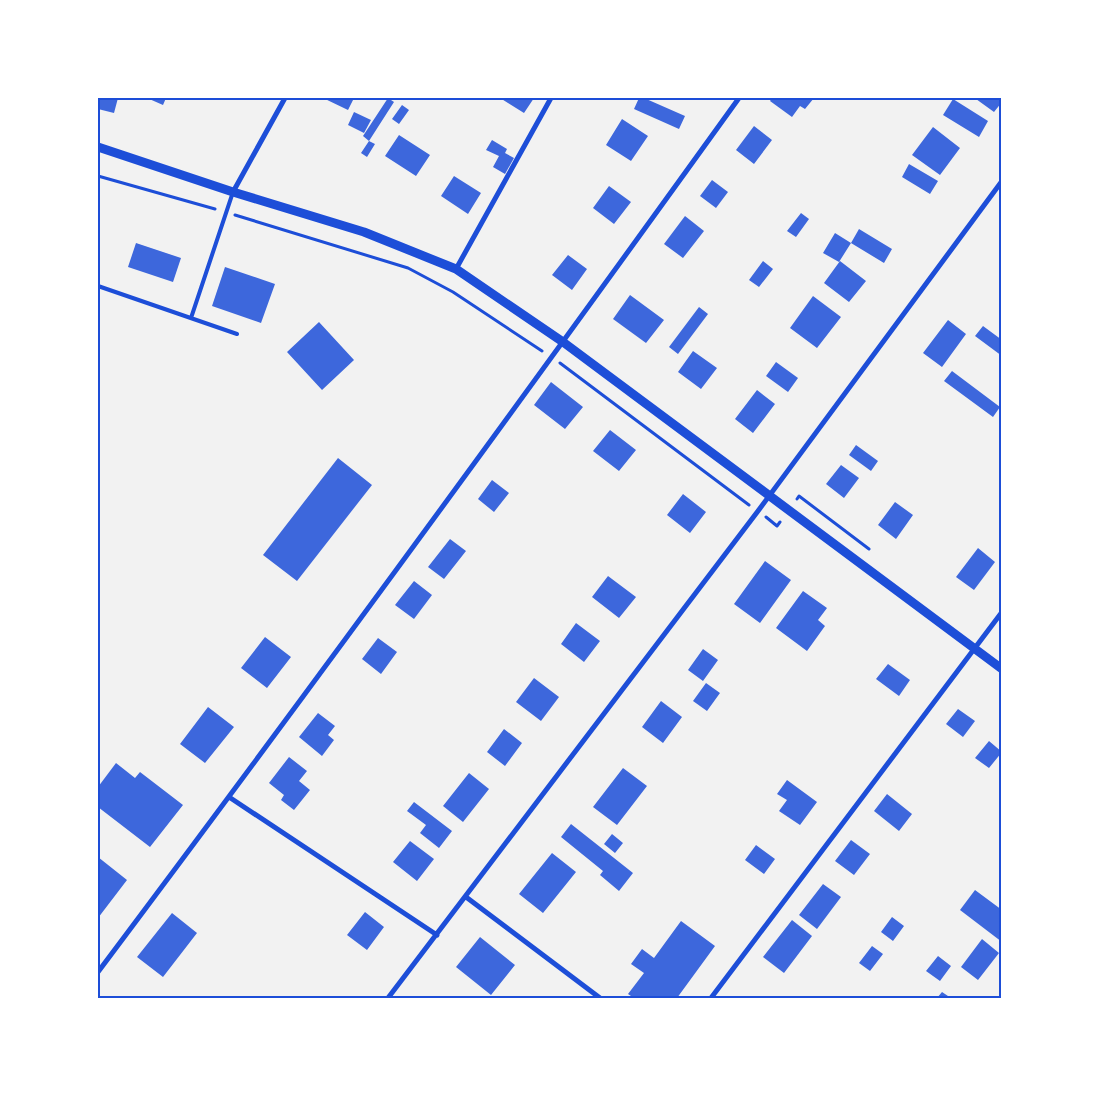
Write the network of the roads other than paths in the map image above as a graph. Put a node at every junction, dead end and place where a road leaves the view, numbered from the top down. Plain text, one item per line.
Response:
1 (285, 98) edge
2 (551, 98) edge
3 (739, 98) edge
4 (98, 147) edge
5 (1002, 181) edge
6 (233, 192) junction
7 (456, 269) junction
8 (98, 286) edge
9 (191, 318) junction
10 (237, 334) dead end
11 (563, 342) junction
12 (769, 496) junction
13 (1002, 612) edge
14 (974, 648) junction
15 (1002, 669) edge
16 (230, 797) junction
17 (466, 896) junction
18 (437, 935) junction
19 (98, 972) edge
20 (388, 998) edge
21 (600, 998) edge
22 (711, 998) edge

1 - 6 street
2 - 7 street
3 - 11 street
4 - 6 street
5 - 12 street
6 - 7 street
6 - 9 lane
7 - 11 street
8 - 9 lane
9 - 10 lane
11 - 12 street
11 - 16 street
12 - 14 street
12 - 17 street
13 - 14 street
14 - 15 street
14 - 22 street
16 - 18 street
16 - 19 street
17 - 18 street
17 - 21 street
18 - 20 street

